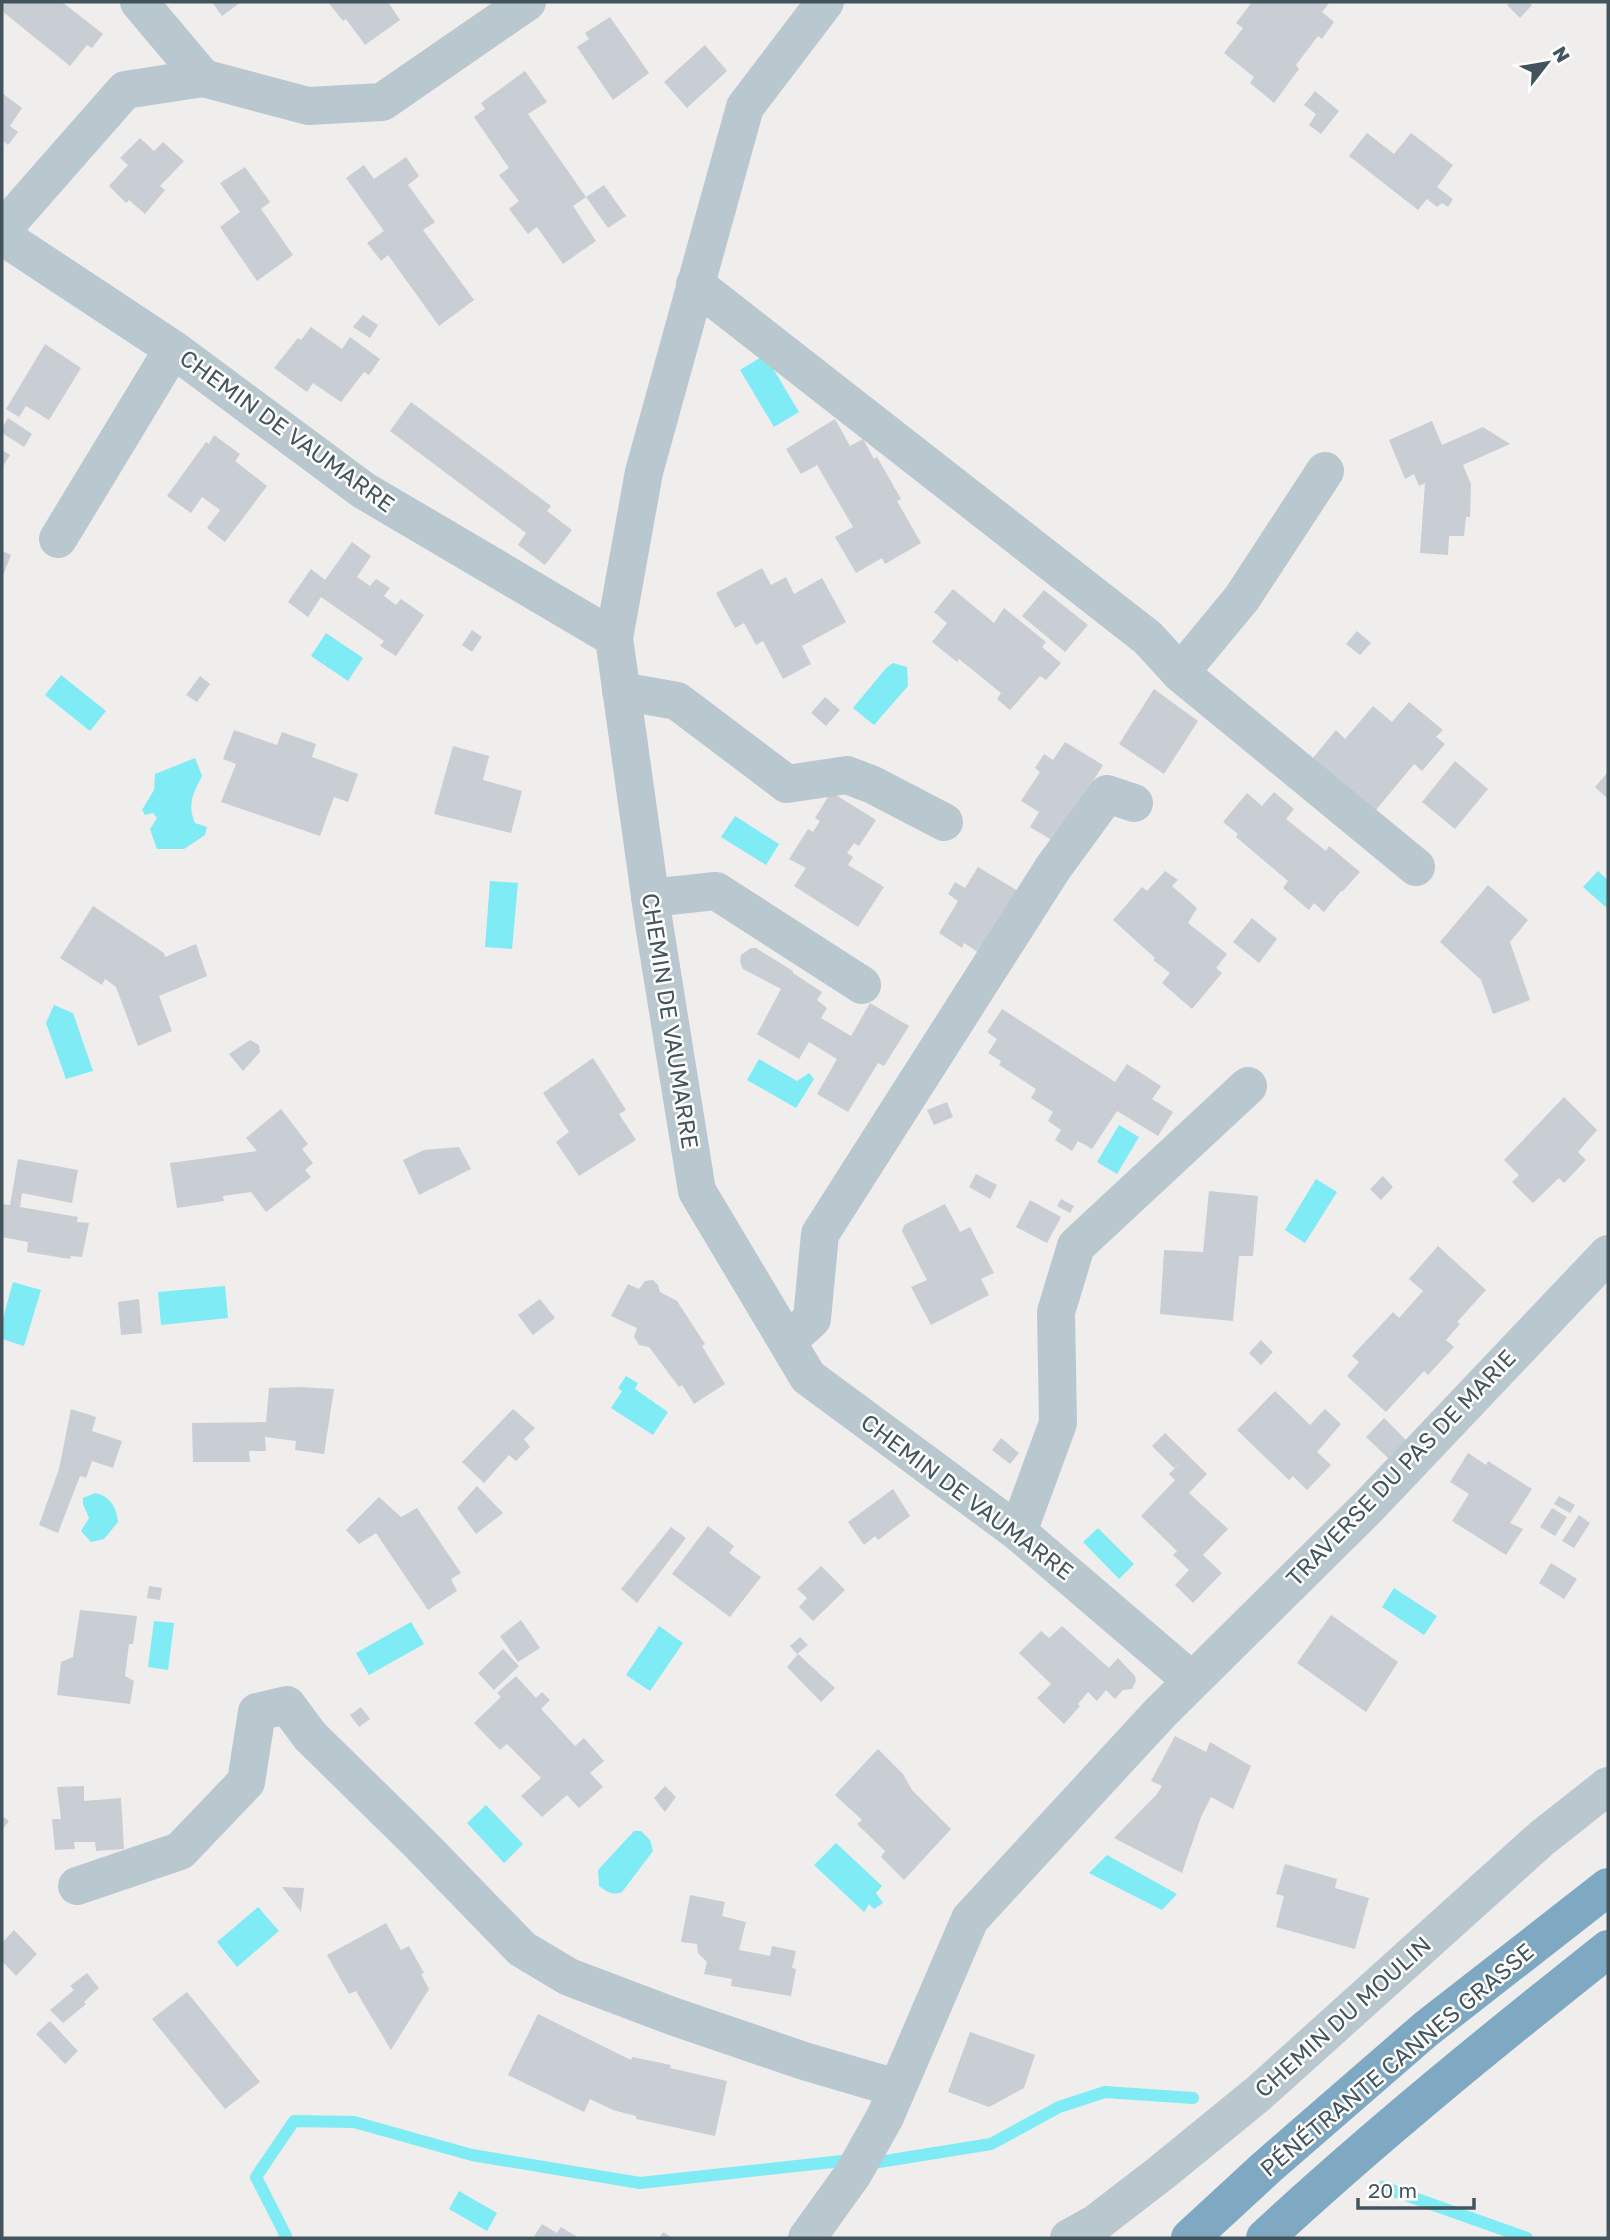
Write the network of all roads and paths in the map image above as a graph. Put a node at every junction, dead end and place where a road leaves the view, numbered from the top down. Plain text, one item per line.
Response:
1 (139, 2) edge
2 (527, 2) edge
3 (825, 2) edge
4 (203, 78) junction
5 (2, 230) edge
6 (2, 236) edge
7 (695, 284) junction
8 (173, 349) junction
9 (1325, 471) dead end
10 (58, 539) dead end
11 (614, 638) junction
12 (1180, 673) junction
13 (621, 691) junction
14 (1134, 803) dead end
15 (944, 822) dead end
16 (1416, 867) dead end
17 (650, 898) junction
18 (862, 985) dead end
19 (1248, 1086) dead end
20 (1608, 1254) edge
21 (788, 1342) junction
22 (1018, 1532) junction
23 (1191, 1680) junction
24 (1608, 1786) edge
25 (77, 1886) dead end
26 (1608, 1887) edge
27 (1608, 1949) edge
28 (896, 2088) junction
29 (811, 2238) edge
30 (1069, 2238) edge
31 (1190, 2238) edge
32 (1265, 2238) edge

1 - 4 street
2 - 4 street
3 - 7 street, CHEMIN DE VAUMARRE
4 - 5 street
6 - 8 street, CHEMIN DE VAUMARRE
7 - 11 street, CHEMIN DE VAUMARRE
7 - 12 street
8 - 10 street
8 - 11 street, CHEMIN DE VAUMARRE
9 - 12 street
11 - 13 street, CHEMIN DE VAUMARRE
12 - 16 street
13 - 15 street
13 - 17 street, CHEMIN DE VAUMARRE
14 - 21 street
17 - 18 street
17 - 21 street, CHEMIN DE VAUMARRE
19 - 22 street
20 - 23 street, TRAVERSE DU PAS DE MARIE
21 - 22 street, CHEMIN DE VAUMARRE
22 - 23 street, CHEMIN DE VAUMARRE
23 - 28 street
24 - 30 street, CHEMIN DU MOULIN
25 - 28 street
26 - 31 highway, PÉNÉTRANTE CANNES GRASSE
27 - 32 highway, PÉNÉTRANTE CANNES GRASSE
28 - 29 street

